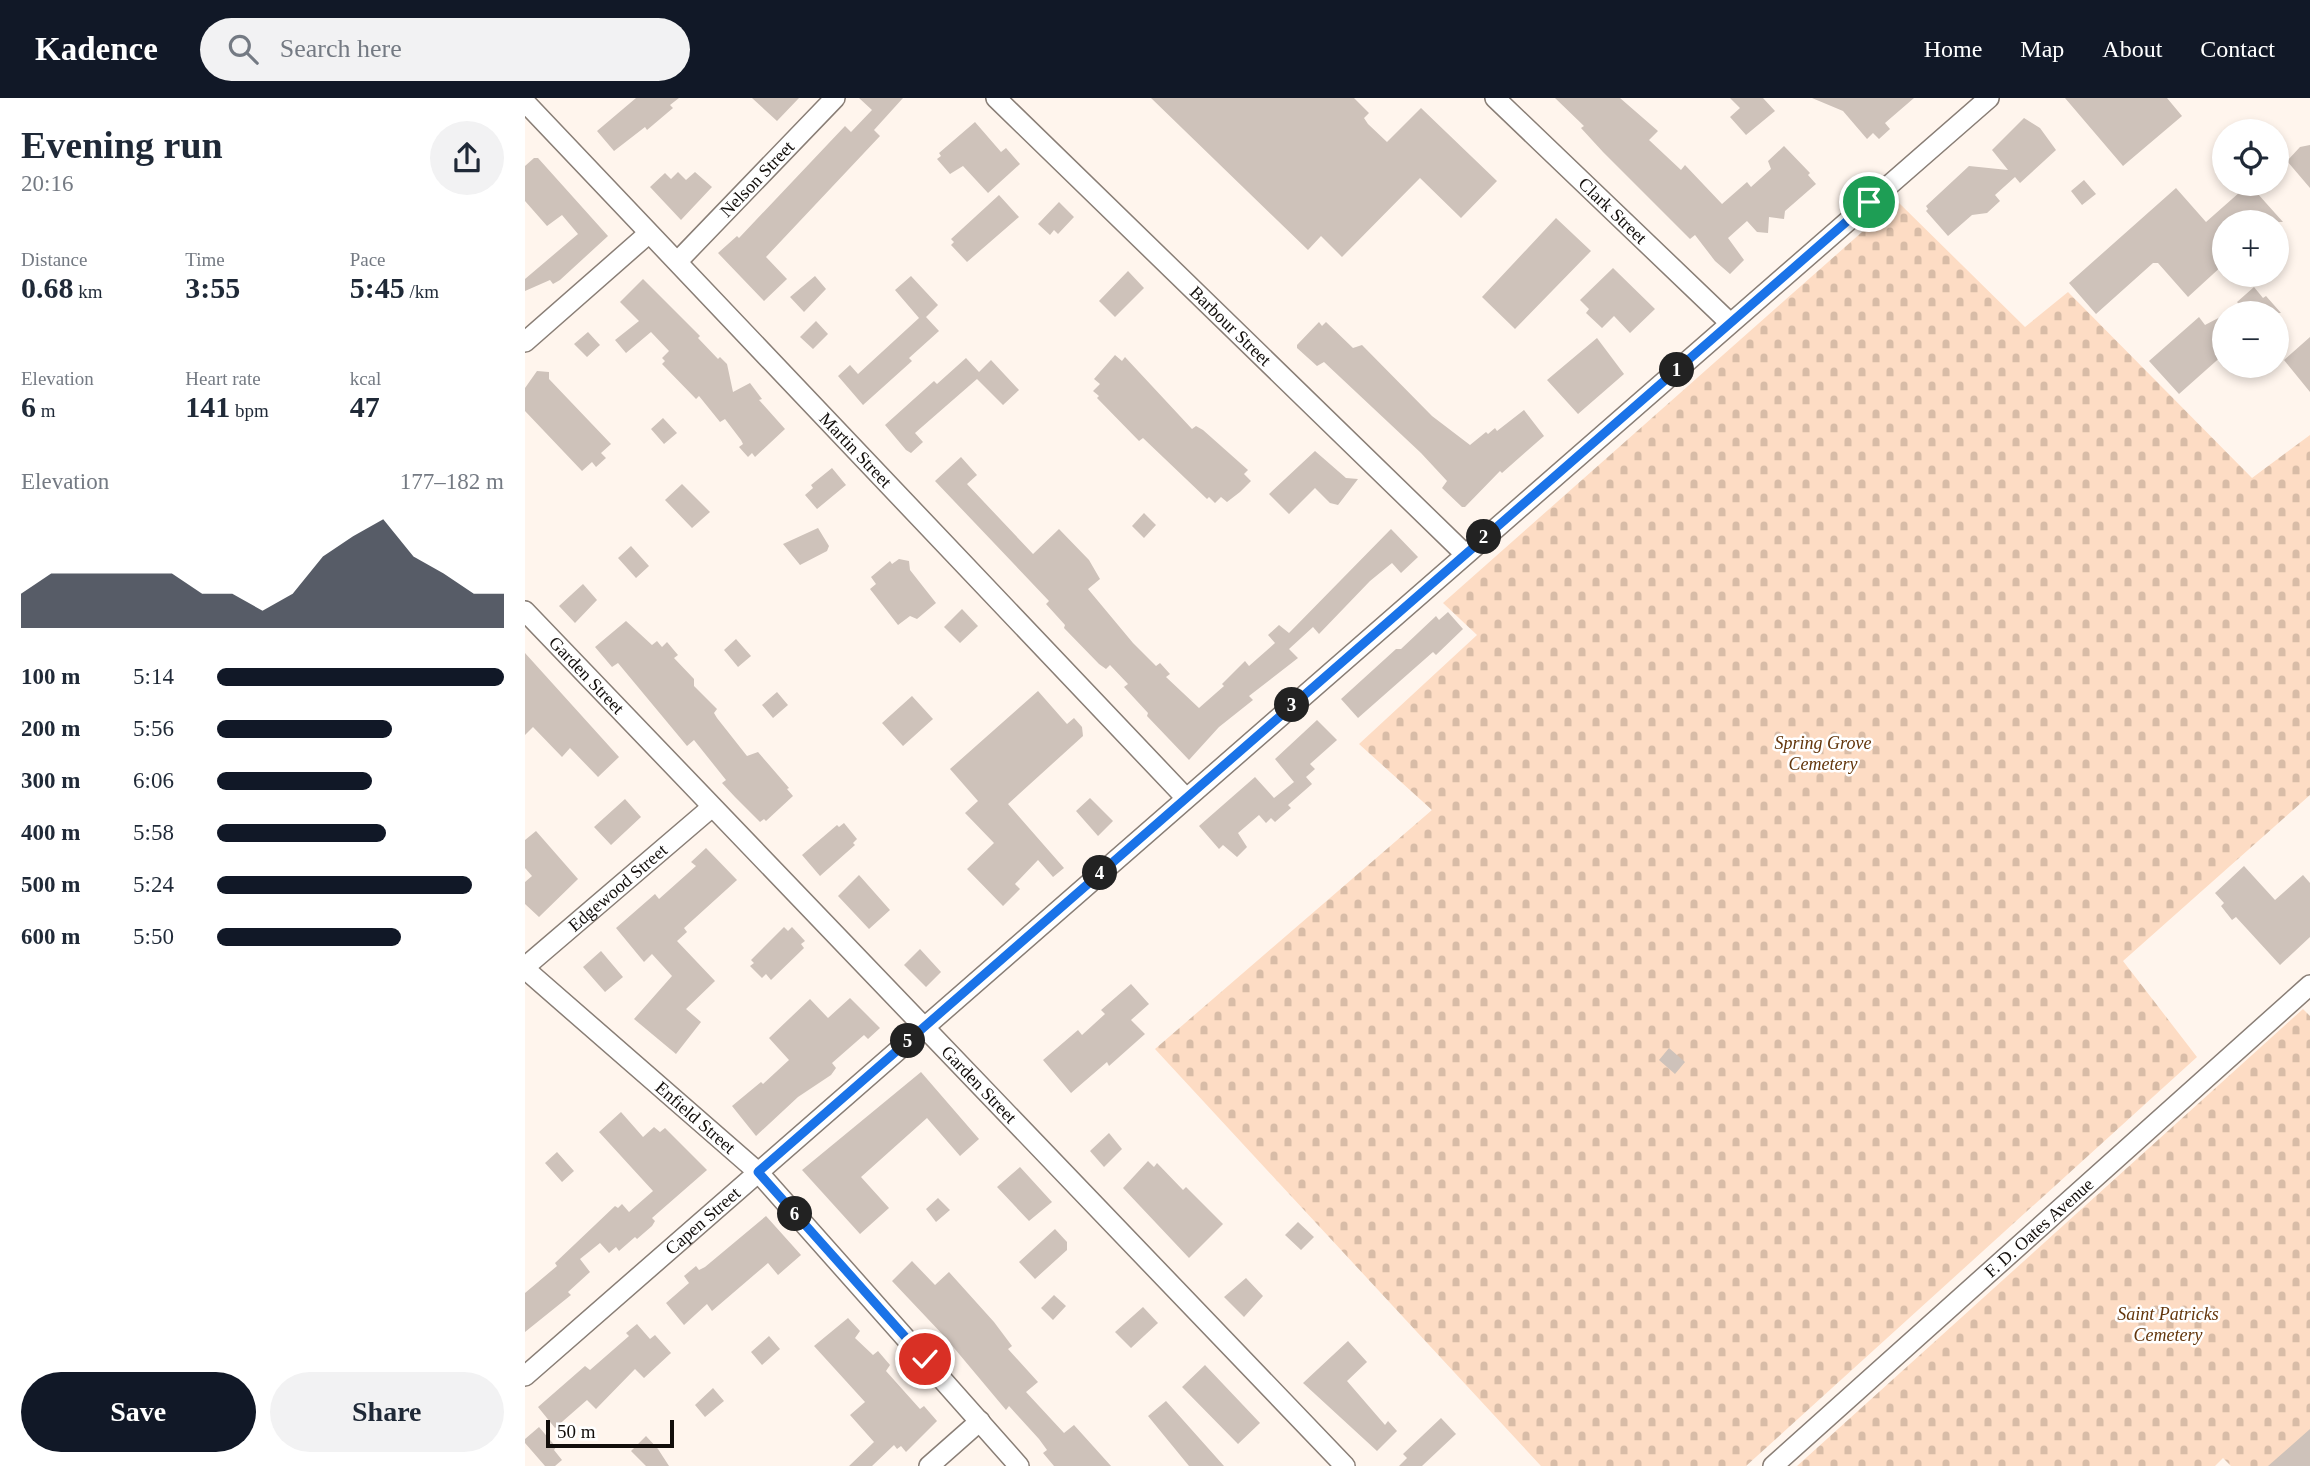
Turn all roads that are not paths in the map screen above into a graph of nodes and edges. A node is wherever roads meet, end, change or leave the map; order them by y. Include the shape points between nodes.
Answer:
1 (835, 98) edge
2 (996, 98) edge
3 (1495, 98) edge
4 (1989, 98) edge
5 (525, 102) edge
6 (648, 233) junction
7 (678, 261) junction
8 (1730, 323) junction
9 (525, 342) edge
10 (1465, 554) junction
11 (525, 611) edge
12 (1186, 798) junction
13 (712, 807) junction
14 (525, 968) edge
15 (2308, 990) edge
16 (923, 1028) junction
17 (758, 1172) junction
18 (525, 1376) edge
19 (980, 1421) junction
20 (929, 1466) edge
21 (1019, 1466) edge
22 (1345, 1466) edge
23 (1773, 1466) edge

1 - 7 street, Nelson Street
2 - 10 street, Barbour Street
3 - 8 street, Clark Street
4 - 8 street, Capen Street
5 - 6 street, Martin Street
6 - 7 street, Martin Street
6 - 9 street
7 - 12 street, Martin Street
8 - 10 street, Capen Street
10 - 12 street, Capen Street
11 - 13 street, Garden Street
12 - 16 street, Capen Street
13 - 14 street, Edgewood Street
13 - 16 street, Garden Street
14 - 17 street, Enfield Street
15 - 23 street, F. D. Oates Avenue
16 - 17 street, Capen Street
16 - 22 street, Garden Street
17 - 18 street, Capen Street
17 - 19 street, Enfield Street
19 - 20 street
19 - 21 street, Enfield Street

